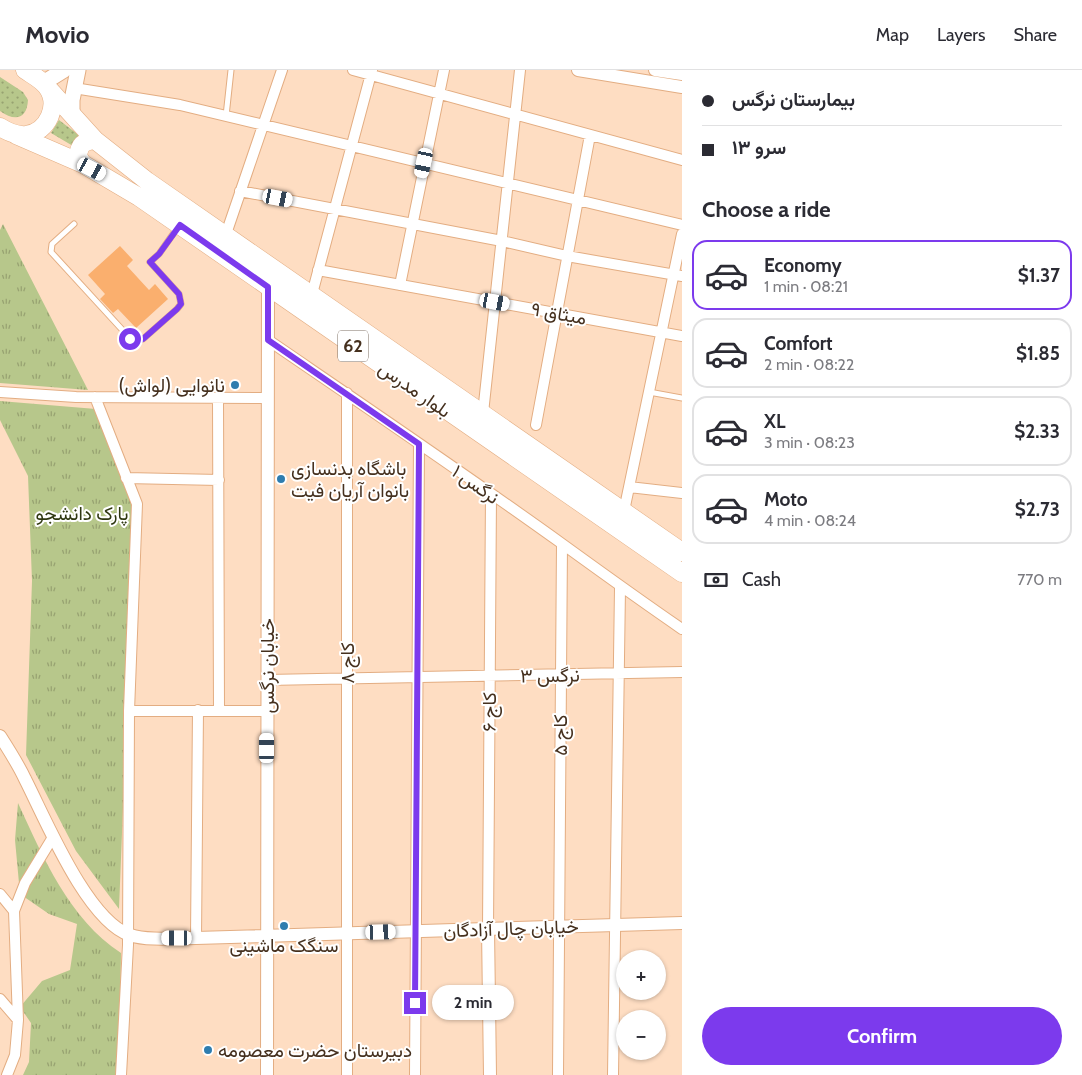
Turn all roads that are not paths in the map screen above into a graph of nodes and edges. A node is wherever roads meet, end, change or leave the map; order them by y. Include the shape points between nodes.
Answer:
1 (25, 70) edge
2 (64, 70) edge
3 (78, 70) edge
4 (231, 70) edge
5 (282, 70) edge
6 (353, 70) edge
7 (444, 70) edge
8 (520, 70) edge
9 (578, 70) edge
10 (655, 70) edge
11 (371, 72) edge
12 (682, 74) edge
13 (45, 85) junction
14 (682, 87) edge
15 (74, 88) junction
16 (439, 94) junction
17 (515, 114) junction
18 (72, 115) junction
19 (226, 116) junction
20 (263, 125) junction
21 (8, 131) edge
22 (590, 135) junction
23 (95, 140) junction
24 (351, 146) junction
25 (682, 160) edge
26 (424, 163) junction
27 (83, 164) junction
28 (508, 183) junction
29 (240, 191) junction
30 (578, 200) junction
31 (334, 209) junction
32 (74, 224) dead end
33 (412, 224) junction
34 (180, 225) junction
35 (682, 225) edge
36 (226, 234) junction
37 (682, 234) edge
38 (502, 241) junction
39 (567, 256) junction
40 (318, 270) junction
41 (678, 275) edge
42 (400, 285) junction
43 (268, 287) junction
44 (312, 294) junction
45 (495, 302) junction
46 (557, 313) junction
47 (662, 332) junction
48 (682, 336) edge
49 (268, 340) junction
50 (0, 392) edge
51 (649, 392) junction
52 (347, 393) junction
53 (94, 397) junction
54 (218, 398) junction
55 (268, 398) junction
56 (682, 398) edge
57 (483, 413) junction
58 (536, 425) dead end
59 (419, 444) junction
60 (126, 478) junction
61 (219, 480) junction
62 (629, 487) junction
63 (682, 493) edge
64 (491, 494) junction
65 (624, 511) junction
66 (562, 544) junction
67 (682, 552) edge
68 (682, 574) edge
69 (620, 588) junction
70 (682, 629) edge
71 (682, 672) edge
72 (619, 673) junction
73 (560, 674) junction
74 (490, 676) junction
75 (418, 677) junction
76 (346, 679) junction
77 (267, 680) junction
78 (198, 710) junction
79 (219, 710) junction
80 (267, 710) junction
81 (129, 712) junction
82 (0, 736) edge
83 (53, 837) junction
84 (0, 894) edge
85 (14, 911) junction
86 (682, 923) edge
87 (615, 925) junction
88 (559, 927) junction
89 (488, 929) junction
90 (416, 931) junction
91 (346, 933) junction
92 (129, 935) junction
93 (267, 935) junction
94 (196, 938) junction
95 (0, 999) edge
96 (18, 1020) junction
97 (7, 1075) edge
98 (121, 1075) edge
99 (266, 1075) edge
100 (346, 1075) edge
101 (415, 1075) edge
102 (490, 1075) edge
103 (558, 1075) edge
104 (613, 1075) edge

1 - 13 highway, 62
2 - 13 main road
3 - 15 main road
4 - 19 lane
5 - 20 street
6 - 11 street
7 - 16 street
8 - 17 street
9 - 14 street
10 - 12 street
11 - 16 street
11 - 24 street
13 - 18 highway, بلوار مدرس / 62
13 - 21 highway, 62 via 52,96 53,107 48,121 36,132 26,135
15 - 18 main road
15 - 19 street
16 - 17 street
16 - 26 street
17 - 22 street
17 - 28 street
18 - 23 highway, بلوار مدرس / 62
19 - 20 street
20 - 24 street
20 - 29 street
21 - 27 highway, بلوار مدرس / 62
22 - 25 street
22 - 30 street
23 - 27 highway via 86,141 79,147 78,157
23 - 36 highway, بلوار مدرس / 62 via 147,181
24 - 26 street
24 - 31 street
26 - 28 street
26 - 33 street
27 - 34 highway, بلوار مدرس / 62
28 - 30 street
28 - 38 street
29 - 31 street
29 - 36 street
30 - 35 street
30 - 39 street
31 - 33 street
31 - 40 street
32 - 34 lane via 52,244 52,252 128,336 137,341 181,304 179,294 150,262
33 - 38 street
33 - 42 street
34 - 43 highway, بلوار مدرس / 62
36 - 44 highway, بلوار مدرس / 62
37 - 41 street
38 - 39 street
38 - 45 street
39 - 41 street
39 - 46 street
40 - 42 street, میثاق ۹
40 - 44 street
41 - 47 street
42 - 45 street, میثاق ۹
43 - 49 street, خیابان نرگس
43 - 68 highway, بلوار مدرس / 62
44 - 57 highway, بلوار مدرس / 62
45 - 46 street, میثاق ۹
45 - 57 street
46 - 47 street, میثاق ۹
46 - 58 street
47 - 48 street, میثاق ۹
47 - 51 street
49 - 52 street, نرگس ۱
49 - 55 street, خیابان نرگس
50 - 53 street
51 - 56 lane
51 - 62 street
52 - 59 street, نرگس ۱
52 - 76 street, کاج ۸
53 - 54 street
53 - 60 street
54 - 55 street
54 - 61 street
55 - 77 street, خیابان نرگس
57 - 65 highway, بلوار مدرس / 62
59 - 64 street, نرگس ۱
59 - 75 street
60 - 61 street
60 - 81 street via 137,504
61 - 79 street
62 - 63 street
62 - 65 street
64 - 66 street, نرگس ۱
64 - 74 street, کاج ۶
65 - 67 highway, بلوار مدرس / 62
66 - 69 street, نرگس ۱
66 - 73 street, کاج ۵
69 - 70 street, نرگس ۱
69 - 72 street
71 - 72 street, نرگس ۳
72 - 73 street, نرگس ۳
72 - 87 street
73 - 74 street, نرگس ۳
73 - 88 street, کاج ۵
74 - 75 street, نرگس ۳
74 - 89 street, کاج ۶
75 - 76 street, نرگس ۳
75 - 90 street
76 - 77 street, نرگس ۳
76 - 91 street, کاج ۸
77 - 80 street, خیابان نرگس
78 - 79 street
78 - 81 street
78 - 94 street
79 - 80 street
80 - 93 street, خیابان نرگس
81 - 92 street
82 - 83 street, خیابان چال آزادگان
83 - 85 street via 25,882
83 - 92 street, خیابان چال آزادگان via 93,902 110,922
84 - 85 street
85 - 96 street
86 - 87 street, خیابان چال آزادگان
87 - 88 street, خیابان چال آزادگان
87 - 104 street
88 - 89 street, خیابان چال آزادگان
88 - 103 street, کاج ۵
89 - 90 street, خیابان چال آزادگان
89 - 102 street
90 - 91 street, خیابان چال آزادگان
90 - 101 street
91 - 93 street, خیابان چال آزادگان
91 - 100 street, کاج ۸
92 - 94 street, خیابان چال آزادگان via 140,938
92 - 98 street
93 - 94 street, خیابان چال آزادگان
93 - 99 street, خیابان نرگس
95 - 96 street
96 - 97 street via 15,1055

